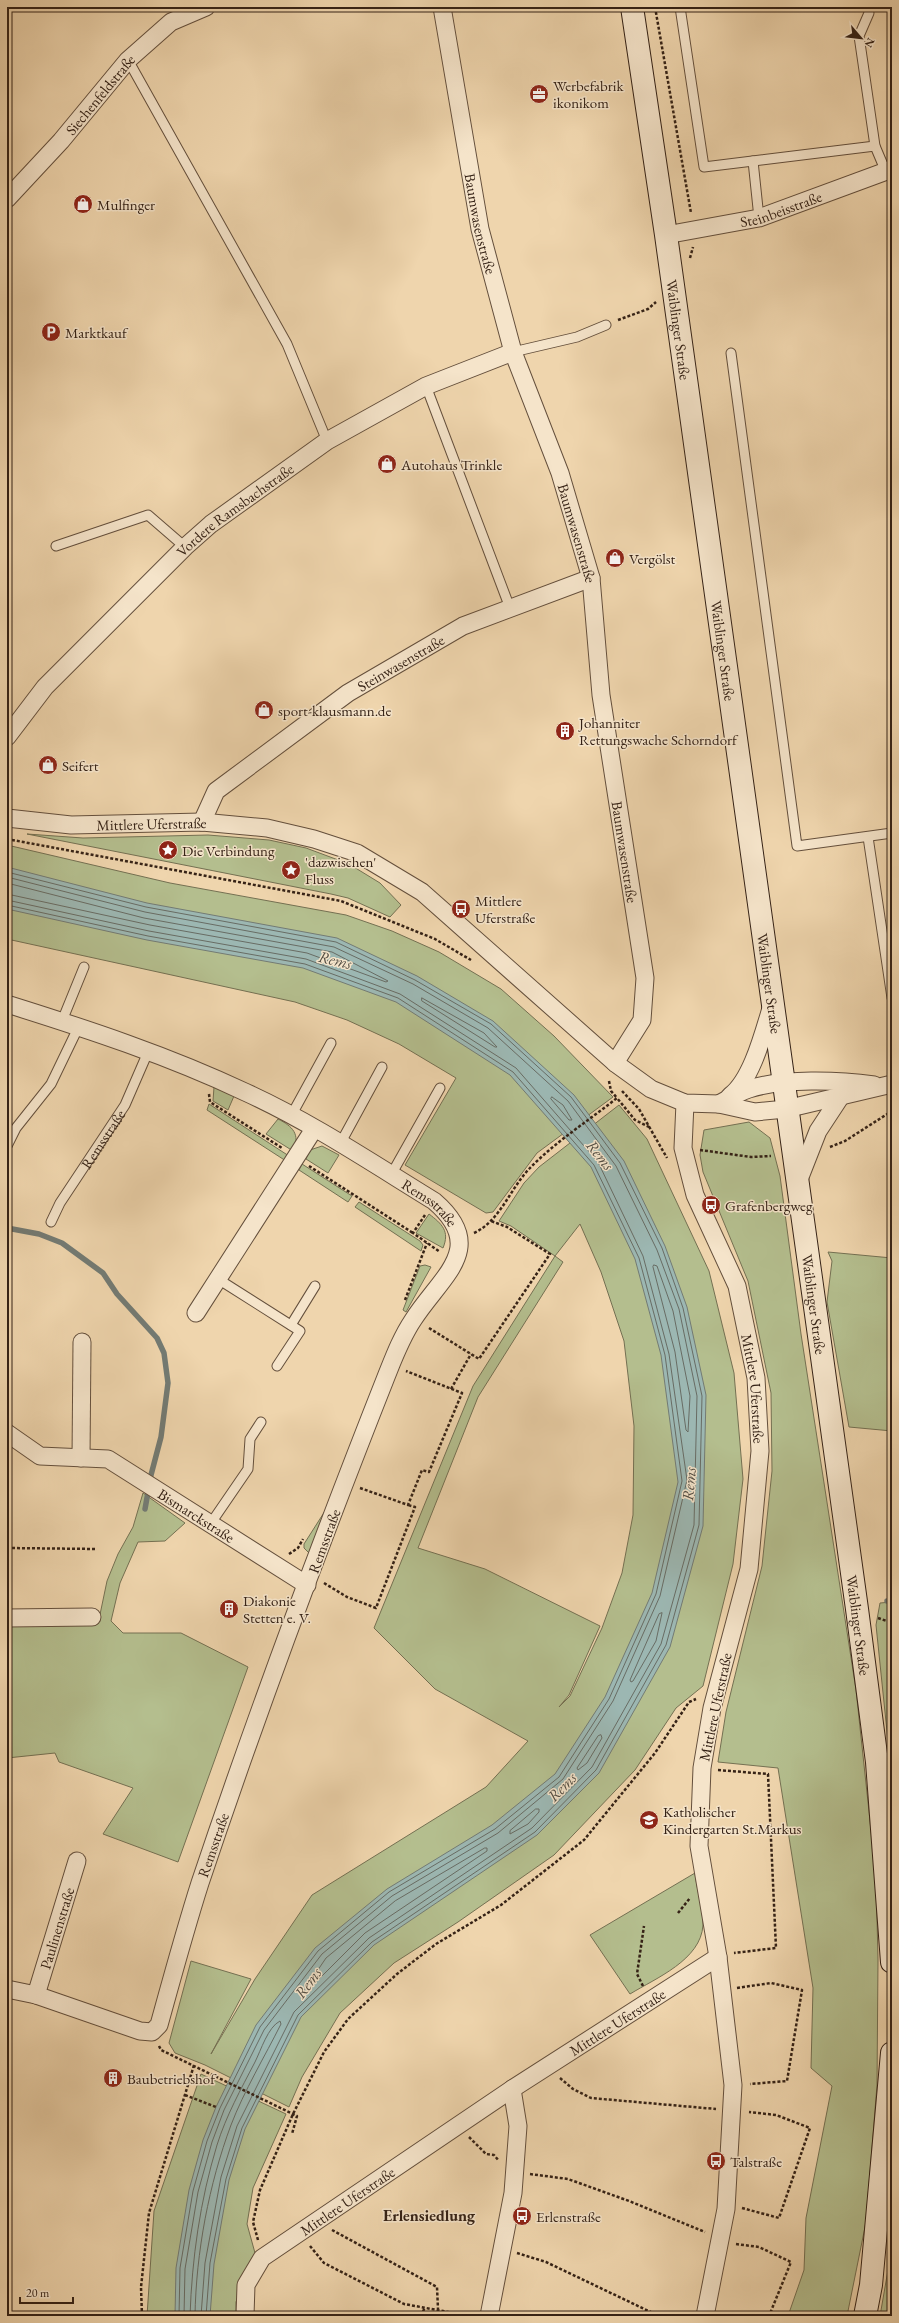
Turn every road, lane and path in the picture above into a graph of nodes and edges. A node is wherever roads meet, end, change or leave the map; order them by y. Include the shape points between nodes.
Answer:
1 (206, 7) edge
2 (442, 7) edge
3 (632, 7) edge
4 (655, 7) edge
5 (680, 7) edge
6 (868, 7) edge
7 (128, 60) junction
8 (875, 146) junction
9 (753, 161) junction
10 (889, 171) edge
11 (7, 199) edge
12 (759, 218) junction
13 (694, 230) junction
14 (666, 235) junction
15 (688, 262) dead end
16 (673, 287) junction
17 (606, 325) joint
18 (514, 352) junction
19 (731, 353) dead end
20 (426, 386) junction
21 (327, 441) junction
22 (56, 546) dead end
23 (185, 547) junction
24 (592, 578) junction
25 (510, 608) junction
26 (7, 737) edge
27 (7, 818) edge
28 (202, 822) junction
29 (892, 833) edge
30 (868, 837) junction
31 (7, 839) edge
32 (474, 962) dead end
33 (84, 967) dead end
34 (892, 998) edge
35 (7, 1004) edge
36 (772, 1004) junction
37 (62, 1021) junction
38 (78, 1028) junction
39 (331, 1043) dead end
40 (148, 1052) junction
41 (615, 1063) junction
42 (382, 1067) dead end
43 (613, 1081) dead end
44 (783, 1083) junction
45 (886, 1085) edge
46 (618, 1087) dead end
47 (440, 1088) dead end
48 (841, 1096) junction
49 (617, 1098) junction
50 (685, 1103) junction
51 (719, 1104) junction
52 (786, 1109) junction
53 (892, 1111) edge
54 (291, 1116) junction
55 (651, 1128) junction
56 (314, 1129) junction
57 (340, 1144) junction
58 (7, 1146) edge
59 (683, 1148) junction
60 (824, 1150) dead end
61 (772, 1156) dead end
62 (670, 1165) dead end
63 (391, 1175) junction
64 (797, 1184) junction
65 (434, 1201) junction
66 (491, 1221) junction
67 (51, 1222) dead end
68 (460, 1239) junction
69 (427, 1243) junction
70 (455, 1262) junction
71 (218, 1279) junction
72 (315, 1286) dead end
73 (404, 1302) dead end
74 (196, 1314) dead end
75 (414, 1319) junction
76 (291, 1325) junction
77 (82, 1342) dead end
78 (471, 1354) junction
79 (391, 1365) junction
80 (277, 1366) dead end
81 (451, 1389) junction
82 (261, 1422) dead end
83 (7, 1434) edge
84 (81, 1458) junction
85 (345, 1482) junction
86 (408, 1505) junction
87 (211, 1522) junction
88 (306, 1534) dead end
89 (7, 1548) edge
90 (97, 1549) dead end
91 (280, 1567) junction
92 (309, 1580) junction
93 (92, 1617) dead end
94 (7, 1618) edge
95 (698, 1698) dead end
96 (702, 1768) junction
97 (77, 1861) dead end
98 (644, 1926) dead end
99 (718, 1957) junction
100 (892, 1962) edge
101 (7, 1989) edge
102 (722, 1991) junction
103 (36, 1995) junction
104 (652, 1999) junction
105 (152, 2032) junction
106 (892, 2053) edge
107 (194, 2065) junction
108 (550, 2065) junction
109 (733, 2085) junction
110 (512, 2089) junction
111 (184, 2094) junction
112 (216, 2107) dead end
113 (732, 2110) junction
114 (293, 2114) junction
115 (459, 2125) junction
116 (292, 2134) dead end
117 (486, 2154) dead end
118 (515, 2170) junction
119 (726, 2209) junction
120 (320, 2219) junction
121 (300, 2232) junction
122 (720, 2239) junction
123 (502, 2249) junction
124 (262, 2258) junction
125 (425, 2307) junction
126 (438, 2309) junction
127 (142, 2316) edge
128 (244, 2316) edge
129 (421, 2316) edge
130 (470, 2316) edge
131 (489, 2316) edge
132 (659, 2316) edge
133 (705, 2316) edge
134 (769, 2316) edge
135 (865, 2316) edge

1 - 7 street, Siechenfeldstraße via 171,22
2 - 18 street, Baumwasenstraße via 480,229
3 - 14 main road, Waiblinger Straße
4 - 13 path
5 - 9 lane via 704,167
6 - 8 lane via 869,13 859,36
7 - 11 street, Siechenfeldstraße via 61,141
7 - 21 lane via 287,344
8 - 9 lane
8 - 10 lane
9 - 12 lane
10 - 12 street, Steinbeisstraße
12 - 13 street, Steinbeisstraße
13 - 14 street, Steinbeisstraße
13 - 15 path via 693,250
14 - 16 main road, Waiblinger Straße
16 - 17 path via 648,309
16 - 36 main road, Waiblinger Straße
17 - 18 lane via 577,337
18 - 20 street, Vordere Ramsbachstraße
18 - 24 street, Baumwasenstraße via 560,473
19 - 30 lane via 797,846
20 - 21 street, Vordere Ramsbachstraße
20 - 25 lane
21 - 23 street, Vordere Ramsbachstraße via 211,524
22 - 23 lane via 148,515
23 - 26 street, Vordere Ramsbachstraße via 45,687
24 - 25 street, Steinwasenstraße
24 - 41 street, Baumwasenstraße via 601,695 645,978 642,1020
25 - 28 street, Steinwasenstraße via 463,626 348,693 216,791
27 - 28 street, Mittlere Uferstraße via 71,825
28 - 41 street, Mittlere Uferstraße via 268,828 357,852 422,892
29 - 30 lane
30 - 34 lane
31 - 32 path via 341,901 435,939
33 - 37 lane
35 - 37 street, Remsstraße
36 - 44 main road, Waiblinger Straße
36 - 51 street via 759,1046 739,1090
37 - 38 street, Remsstraße
38 - 40 street, Remsstraße
38 - 58 lane via 51,1084 16,1128
39 - 54 lane
40 - 54 street, Remsstraße via 246,1092
40 - 67 lane, Remsstraße via 125,1105 60,1203
41 - 50 street, Mittlere Uferstraße via 651,1089
42 - 57 lane
43 - 49 path via 608,1076 611,1091
44 - 45 street via 849,1081
44 - 51 street, Mittlere Uferstraße via 748,1089
44 - 52 main road, Waiblinger Straße
45 - 48 street
46 - 55 path
47 - 63 lane
48 - 52 street
48 - 64 street via 818,1131
49 - 55 path via 635,1120
49 - 66 path via 543,1155 528,1170
50 - 51 street, Mittlere Uferstraße
50 - 59 street, Mittlere Uferstraße
51 - 52 street, Mittlere Uferstraße via 755,1112
52 - 64 main road, Waiblinger Straße
53 - 60 path via 845,1141
54 - 56 street, Remsstraße
55 - 62 path
56 - 57 street, Remsstraße
56 - 71 street
57 - 63 street, Remsstraße
59 - 61 path via 751,1157
59 - 96 street, Mittlere Uferstraße via 695,1195 737,1286 756,1378 760,1451 749,1569 712,1708
63 - 65 street, Remsstraße
64 - 100 main road, Waiblinger Straße via 877,1762
65 - 68 street, Remsstraße via 456,1224
65 - 69 path via 413,1233
66 - 68 path via 480,1230
66 - 78 path via 507,1227 550,1254 480,1359
68 - 70 street, Remsstraße
69 - 70 path
69 - 73 path
70 - 75 street, Remsstraße
71 - 74 street
71 - 76 lane
72 - 76 lane
75 - 78 path
75 - 79 street, Remsstraße via 401,1340
76 - 80 lane via 300,1331
77 - 84 street
78 - 81 path
79 - 81 path
79 - 85 street, Remsstraße
81 - 86 path via 462,1394 429,1472 422,1470
82 - 87 lane via 250,1439 248,1469
83 - 84 street, Bismarckstraße via 40,1456
84 - 87 street, Bismarckstraße via 108,1459
85 - 86 path
85 - 92 street, Remsstraße
86 - 92 path via 415,1507 376,1608
87 - 91 street, Bismarckstraße
88 - 91 path via 298,1548 285,1557
89 - 90 path
91 - 92 street, Bismarckstraße
92 - 105 street, Remsstraße via 200,1884 158,2025
93 - 94 street
95 - 114 path via 689,1702 656,1753 584,1840 501,1905 436,1944 397,1974 348,2019 324,2052
96 - 99 street, Mittlere Uferstraße via 699,1846
96 - 99 path via 768,1774 776,1948 742,1951
97 - 103 street, Paulinenstraße
98 - 104 path via 637,1974
99 - 102 street
99 - 104 street, Mittlere Uferstraße
101 - 103 street
102 - 109 street
102 - 109 path via 771,1983 802,1990 787,2081
103 - 105 street via 140,2031
104 - 108 street, Mittlere Uferstraße
105 - 107 path via 161,2050
106 - 135 main road via 871,2285
107 - 111 path
107 - 114 path
108 - 110 street, Mittlere Uferstraße
108 - 113 path via 573,2089 591,2098
109 - 113 street
110 - 115 street, Mittlere Uferstraße
110 - 118 street via 518,2126
111 - 112 path
111 - 127 path via 150,2213 141,2286
113 - 119 street
113 - 119 path via 776,2116 810,2128 779,2218 747,2208
114 - 116 path via 297,2116
114 - 124 path via 260,2190 253,2222
115 - 117 path
115 - 120 street, Mittlere Uferstraße
118 - 122 path via 568,2179 629,2200
118 - 123 street
119 - 122 street
120 - 121 street, Mittlere Uferstraße
120 - 126 path via 325,2227 438,2287
121 - 124 street, Mittlere Uferstraße
121 - 125 path via 324,2263 404,2304
122 - 133 street
122 - 134 path via 759,2247 791,2262
123 - 131 street
123 - 132 path via 546,2262
124 - 128 street, Mittlere Uferstraße via 246,2285
125 - 126 path
125 - 129 path
126 - 130 path

